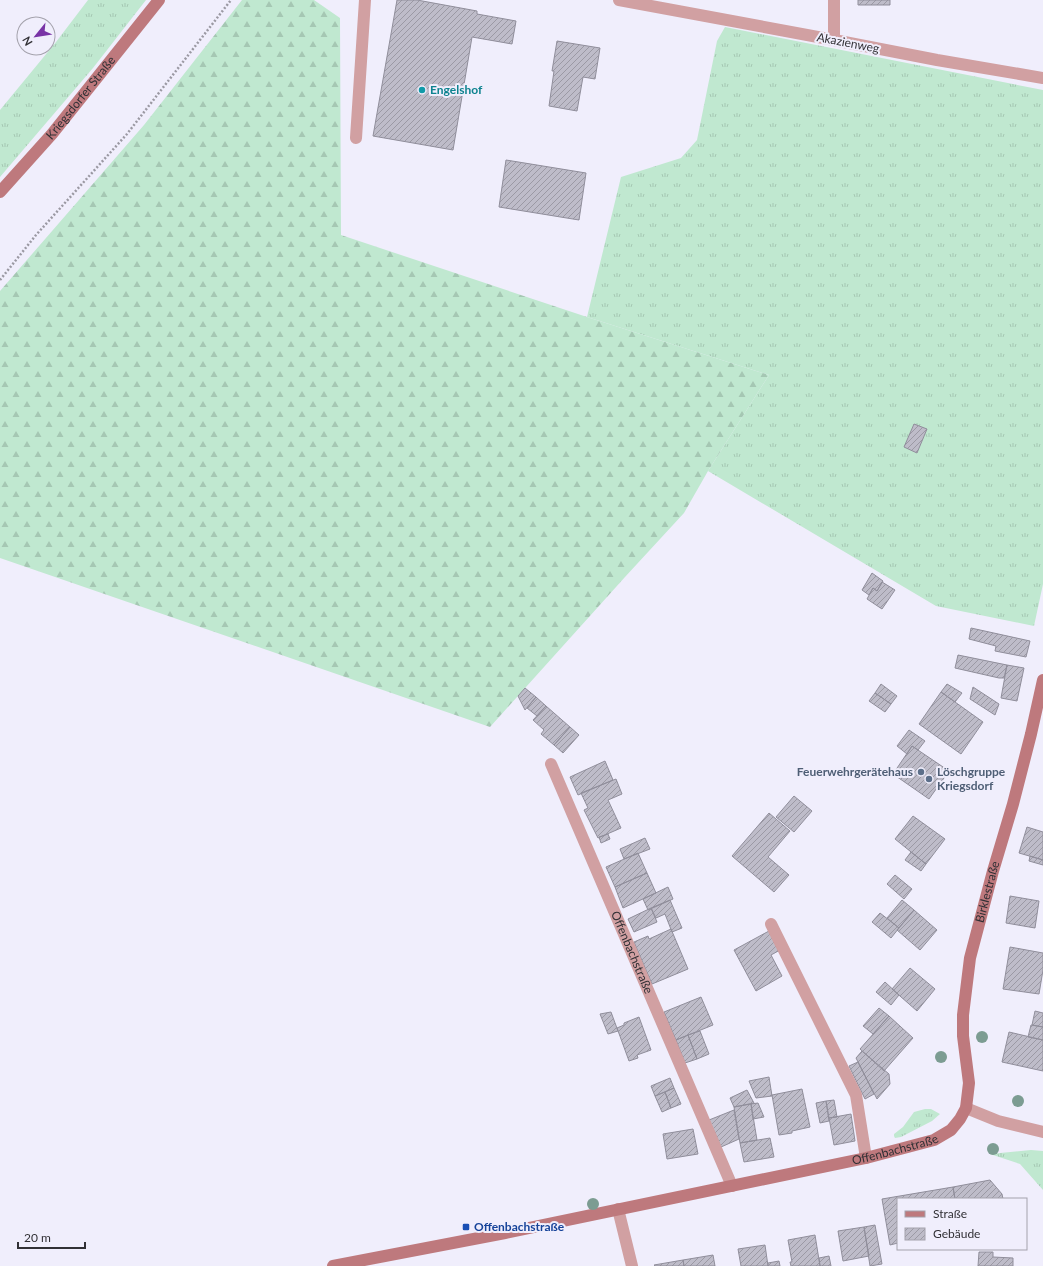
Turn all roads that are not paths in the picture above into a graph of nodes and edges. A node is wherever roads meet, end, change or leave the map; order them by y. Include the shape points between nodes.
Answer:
1 (159, 0) edge
2 (365, 0) edge
3 (619, 0) edge
4 (834, 0) edge
5 (834, 40) junction
6 (1043, 78) edge
7 (356, 138) dead end
8 (0, 192) edge
9 (1043, 680) edge
10 (551, 764) dead end
11 (771, 924) dead end
12 (966, 1108) junction
13 (1043, 1132) edge
14 (866, 1158) junction
15 (732, 1186) junction
16 (618, 1210) junction
17 (333, 1266) edge
18 (632, 1266) edge

1 - 8 street, Kriegsdorfer Straße via 52,134
2 - 7 street
3 - 5 street, Akazienweg
4 - 5 street
5 - 6 street, Akazienweg
9 - 12 street, Birklestraße via 1030,741 970,958 963,1015 969,1082
10 - 15 street, Offenbachstraße
11 - 14 street via 856,1095
12 - 13 street via 998,1121
12 - 14 street, Offenbachstraße via 951,1130 934,1140
14 - 15 street, Offenbachstraße
15 - 16 street, Offenbachstraße
16 - 17 street, Offenbachstraße
16 - 18 street

